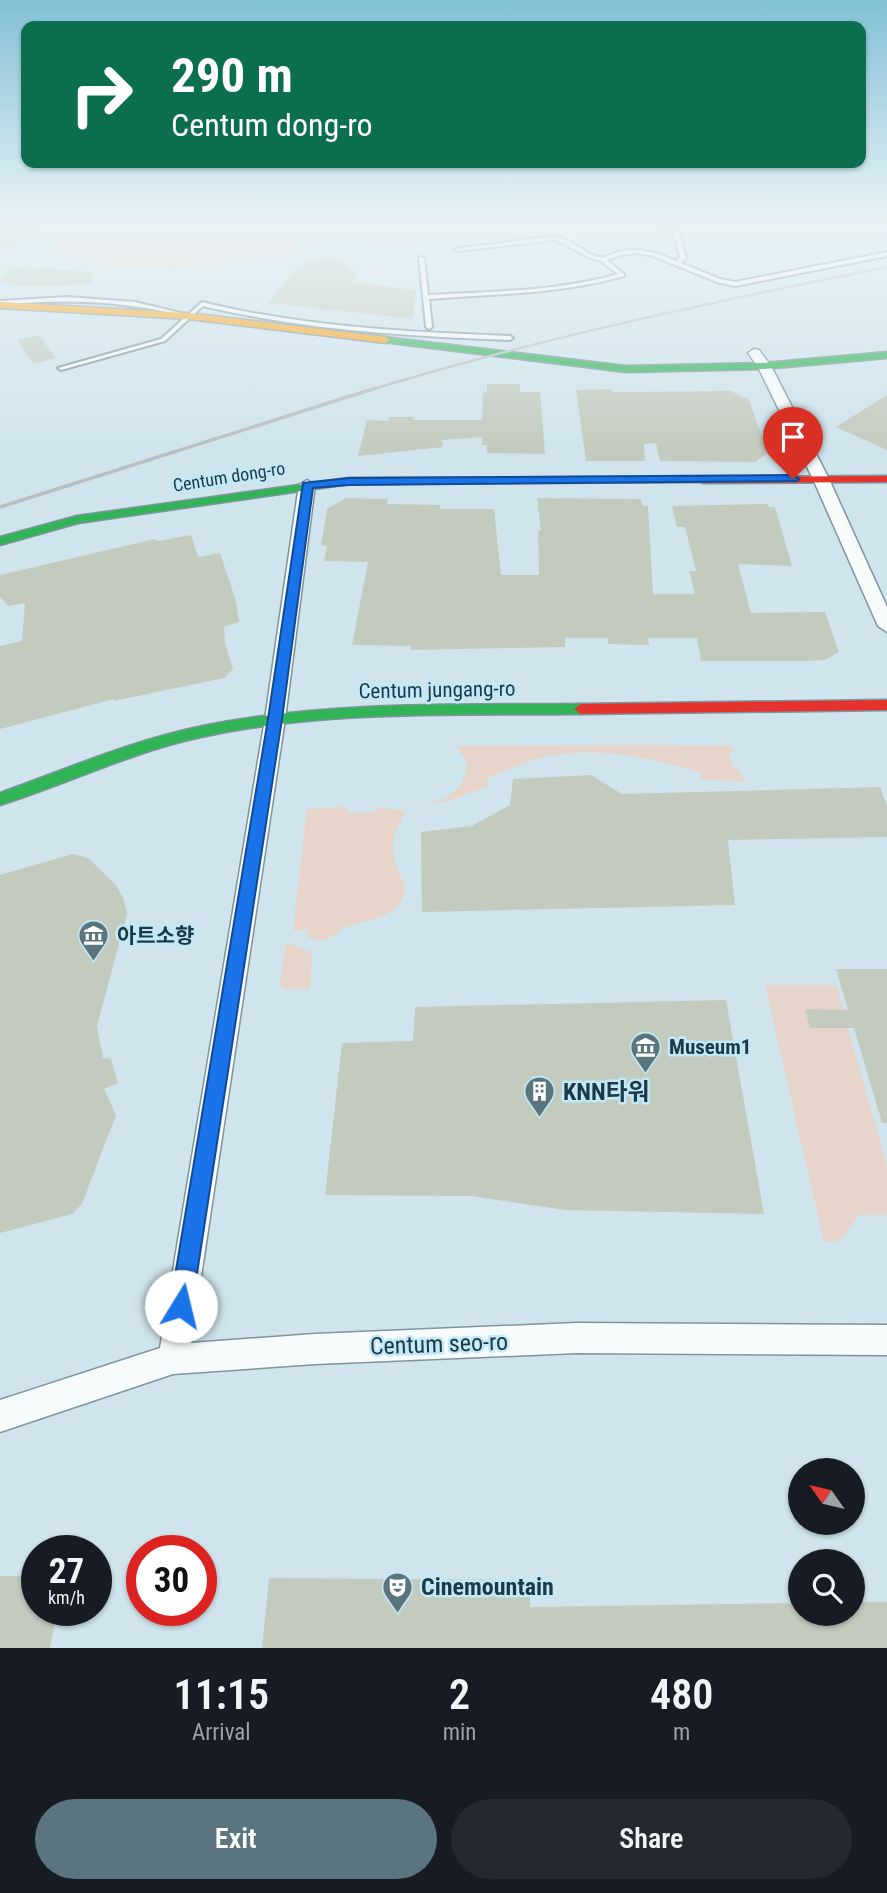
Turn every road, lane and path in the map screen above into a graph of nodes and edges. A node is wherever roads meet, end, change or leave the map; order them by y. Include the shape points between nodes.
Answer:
1 (133, 299) edge
2 (425, 299) edge
3 (0, 304) edge
4 (202, 304) junction
5 (188, 316) junction
6 (429, 327) junction
7 (510, 338) junction
8 (887, 342) edge
9 (883, 355) edge
10 (759, 360) junction
11 (61, 368) dead end
12 (821, 479) junction
13 (887, 479) edge
14 (307, 485) junction
15 (0, 541) edge
16 (887, 626) edge
17 (887, 705) edge
18 (275, 719) junction
19 (0, 799) edge
20 (887, 1340) edge
21 (173, 1359) junction
22 (0, 1416) edge

1 - 4 main road
2 - 6 lane
3 - 5 main road
4 - 5 lane
4 - 6 main road
4 - 7 lane via 246,316 342,328
5 - 10 main road via 626,369
5 - 11 lane via 163,341
6 - 7 main road
7 - 10 main road via 646,354
8 - 10 main road
9 - 10 main road
10 - 12 street
12 - 13 main road, Centum dong-ro
12 - 14 main road, Centum dong-ro via 349,481
12 - 16 street
14 - 15 main road, Centum dong-ro via 77,520
14 - 18 street
17 - 18 main road, Centum jungang-ro via 353,712
18 - 19 main road, Centum jungang-ro via 147,746
18 - 21 street
20 - 21 street, Centum seo-ro via 577,1338
21 - 22 street, Centum seo-ro

